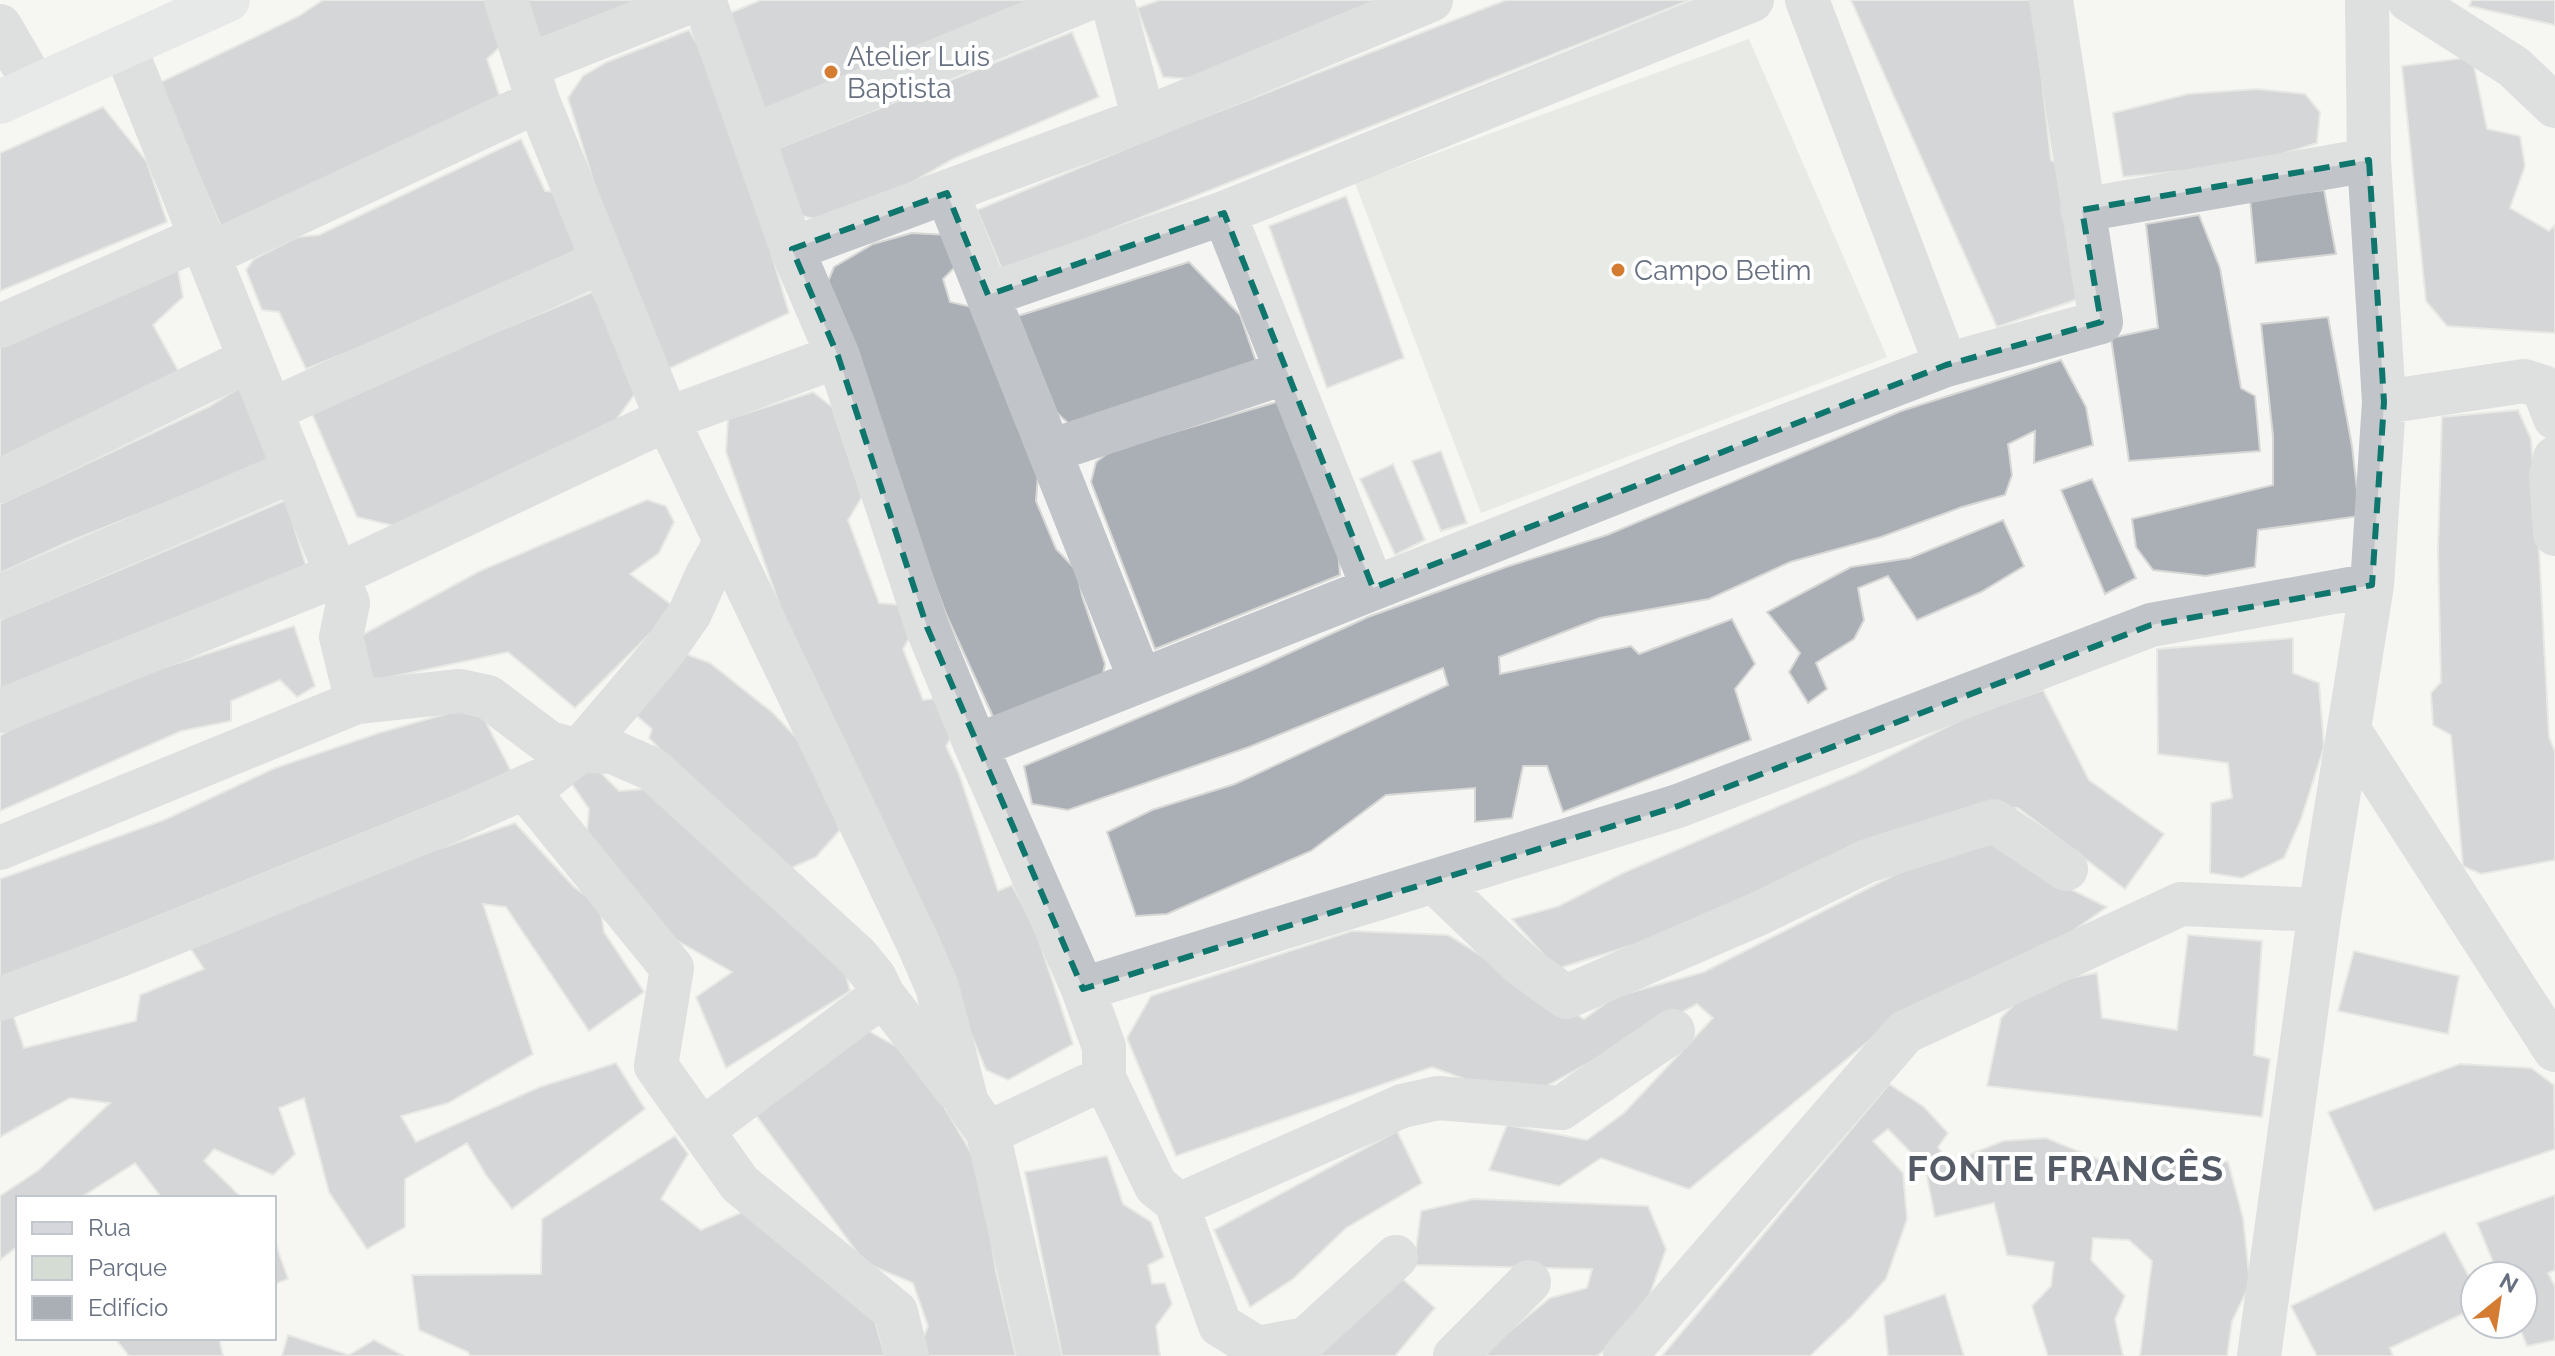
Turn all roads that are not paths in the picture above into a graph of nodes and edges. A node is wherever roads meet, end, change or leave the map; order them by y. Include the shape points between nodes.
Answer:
1 (228, 0) edge
2 (506, 0) edge
3 (694, 0) edge
4 (704, 0) edge
5 (1085, 0) edge
6 (1112, 0) edge
7 (1431, 0) edge
8 (1752, 0) edge
9 (1807, 0) edge
10 (2051, 0) edge
11 (2367, 0) edge
12 (2409, 0) edge
13 (0, 26) edge
14 (125, 48) junction
15 (532, 83) junction
16 (17, 94) edge
17 (2555, 106) edge
18 (1144, 119) junction
19 (752, 136) junction
20 (2369, 160) junction
21 (947, 193) junction
22 (2082, 210) junction
23 (1224, 213) junction
24 (205, 246) junction
25 (792, 249) junction
26 (603, 261) junction
27 (988, 295) junction
28 (0, 326) edge
29 (838, 356) junction
30 (250, 359) junction
31 (1946, 365) junction
32 (1287, 372) junction
33 (2384, 402) junction
34 (271, 410) junction
35 (2555, 418) edge
36 (667, 419) junction
37 (1050, 451) junction
38 (2555, 458) edge
39 (295, 470) junction
40 (0, 481) edge
41 (2555, 534) edge
42 (725, 543) junction
43 (337, 575) junction
44 (2372, 585) junction
45 (1373, 588) junction
46 (0, 597) edge
47 (1140, 679) junction
48 (357, 702) junction
49 (0, 711) edge
50 (2349, 730) junction
51 (976, 746) junction
52 (579, 751) junction
53 (525, 788) junction
54 (0, 848) edge
55 (2066, 869) dead end
56 (1435, 882) junction
57 (2320, 910) junction
58 (1083, 989) junction
59 (883, 995) junction
60 (0, 999) edge
61 (1673, 1031) dead end
62 (2555, 1050) edge
63 (1104, 1078) junction
64 (978, 1118) junction
65 (702, 1130) junction
66 (1176, 1202) junction
67 (1396, 1257) dead end
68 (1529, 1282) dead end
69 (907, 1356) edge
70 (1039, 1356) edge
71 (1455, 1356) edge
72 (1625, 1356) edge
73 (2259, 1356) edge

1 - 14 main road
2 - 15 street
3 - 15 street
4 - 19 street
5 - 19 street
6 - 18 street
7 - 18 street
8 - 23 street
9 - 31 street
10 - 22 street
11 - 20 street
12 - 17 street via 2514,67
13 - 16 street
14 - 16 main road
14 - 24 street
15 - 24 street
15 - 26 street
18 - 21 street
19 - 25 street
20 - 22 street
20 - 33 street
21 - 25 street
21 - 27 street
22 - 31 street via 2101,322
23 - 27 street
23 - 32 street
24 - 28 street
24 - 30 street
25 - 29 street
26 - 34 street
26 - 36 street
27 - 37 street
29 - 36 street
29 - 51 street via 927,627
30 - 34 street
30 - 40 street
31 - 45 street
32 - 37 street
32 - 45 street
33 - 35 street via 2524,381 2543,387
33 - 44 street
34 - 39 street
36 - 42 street
36 - 43 street
37 - 47 street
38 - 41 street
39 - 43 street
39 - 46 street
42 - 52 street via 690,613 663,652
42 - 64 street via 917,941
43 - 48 street via 348,603 341,637
43 - 49 street
44 - 50 street
44 - 56 street via 2151,625 1678,806
45 - 47 street
47 - 51 street
48 - 52 street via 460,691 488,697 549,743
48 - 54 street
50 - 57 street
50 - 62 street
51 - 58 street
52 - 53 street
52 - 59 street via 613,752 652,769 857,956
53 - 60 street
53 - 65 street via 672,968 656,1066
55 - 56 street via 1994,821 1867,861 1566,997 1522,965
56 - 58 street
57 - 72 street via 2181,904 1905,1032
57 - 73 street
58 - 63 street via 1104,1047
59 - 64 street
59 - 65 street
61 - 66 street via 1561,1108 1438,1098 1402,1106
63 - 64 street
63 - 66 street via 1156,1186
64 - 70 street
65 - 69 street via 740,1184 896,1312
66 - 67 street via 1220,1325 1257,1348 1306,1339
68 - 71 street

